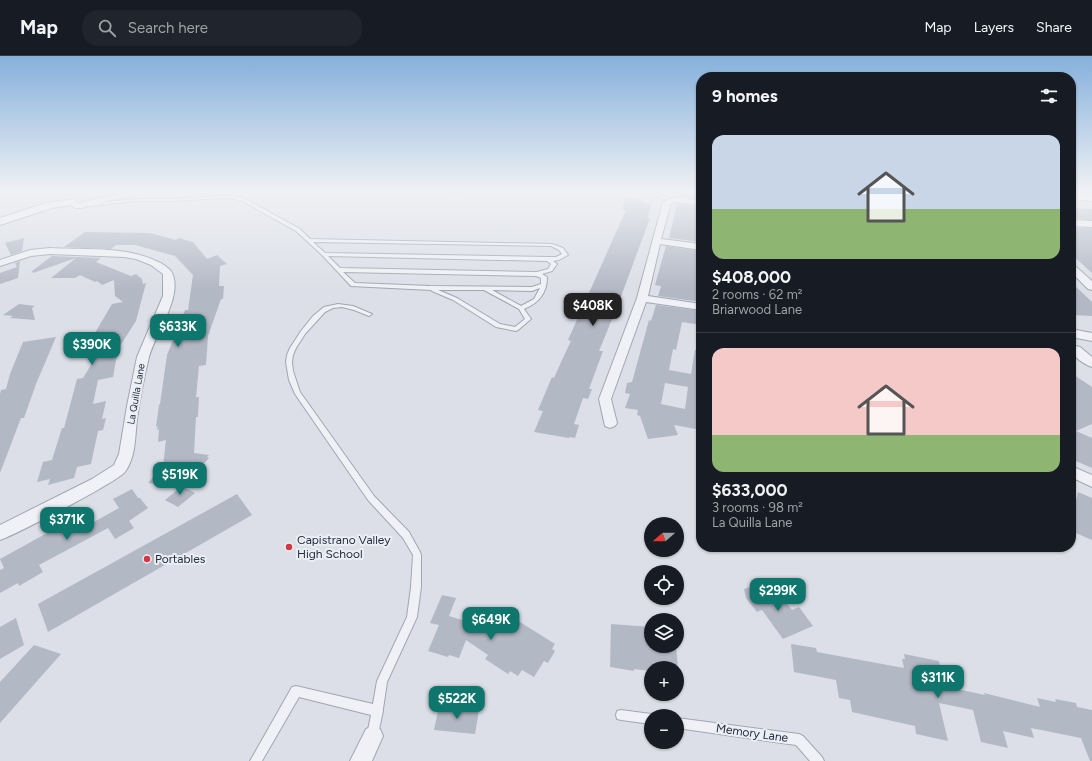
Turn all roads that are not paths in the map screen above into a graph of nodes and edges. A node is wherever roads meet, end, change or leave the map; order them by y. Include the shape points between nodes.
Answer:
1 (22, 224) edge
2 (287, 224) edge
3 (661, 224) edge
4 (0, 228) edge
5 (309, 240) junction
6 (656, 241) junction
7 (696, 246) edge
8 (324, 254) junction
9 (548, 259) junction
10 (0, 263) edge
11 (340, 270) junction
12 (1076, 272) edge
13 (537, 274) junction
14 (544, 285) junction
15 (1092, 287) edge
16 (430, 288) junction
17 (485, 289) junction
18 (642, 298) junction
19 (696, 306) edge
20 (521, 308) junction
21 (369, 314) dead end
22 (1076, 334) edge
23 (1092, 337) edge
24 (1076, 350) dead end
25 (1092, 363) edge
26 (610, 423) dead end
27 (1076, 473) edge
28 (1092, 481) edge
29 (0, 533) edge
30 (378, 711) junction
31 (620, 715) dead end
32 (644, 718) edge
33 (684, 724) edge
34 (373, 736) joint
35 (256, 761) edge
36 (361, 761) edge
37 (818, 761) edge

1 - 4 street
2 - 5 lane
3 - 6 street
5 - 8 lane
5 - 9 lane via 552,245 561,249 565,255 557,259
6 - 7 street
6 - 18 street
8 - 9 lane
8 - 11 lane
9 - 13 lane via 554,264 550,270
10 - 29 street, La Quilla Lane via 30,253 50,251 124,254 154,263 168,273 170,284 169,296 143,355 126,454 119,469
11 - 13 lane
11 - 16 lane via 353,285
12 - 15 street
13 - 14 lane via 544,277
14 - 17 lane via 532,289
14 - 20 lane via 541,295 532,304
16 - 17 lane
16 - 20 lane via 455,299 498,326 516,329 528,319
17 - 20 lane
18 - 19 street
18 - 26 street via 605,399
21 - 30 lane via 343,306 332,306 324,310 293,344 289,360 290,376 297,392 371,498 406,535 417,555 412,617 382,681
22 - 23 street
24 - 25 street
27 - 28 street
30 - 34 lane
30 - 35 lane via 296,691
31 - 32 lane
33 - 37 lane, Memory Lane via 798,740
34 - 36 street

